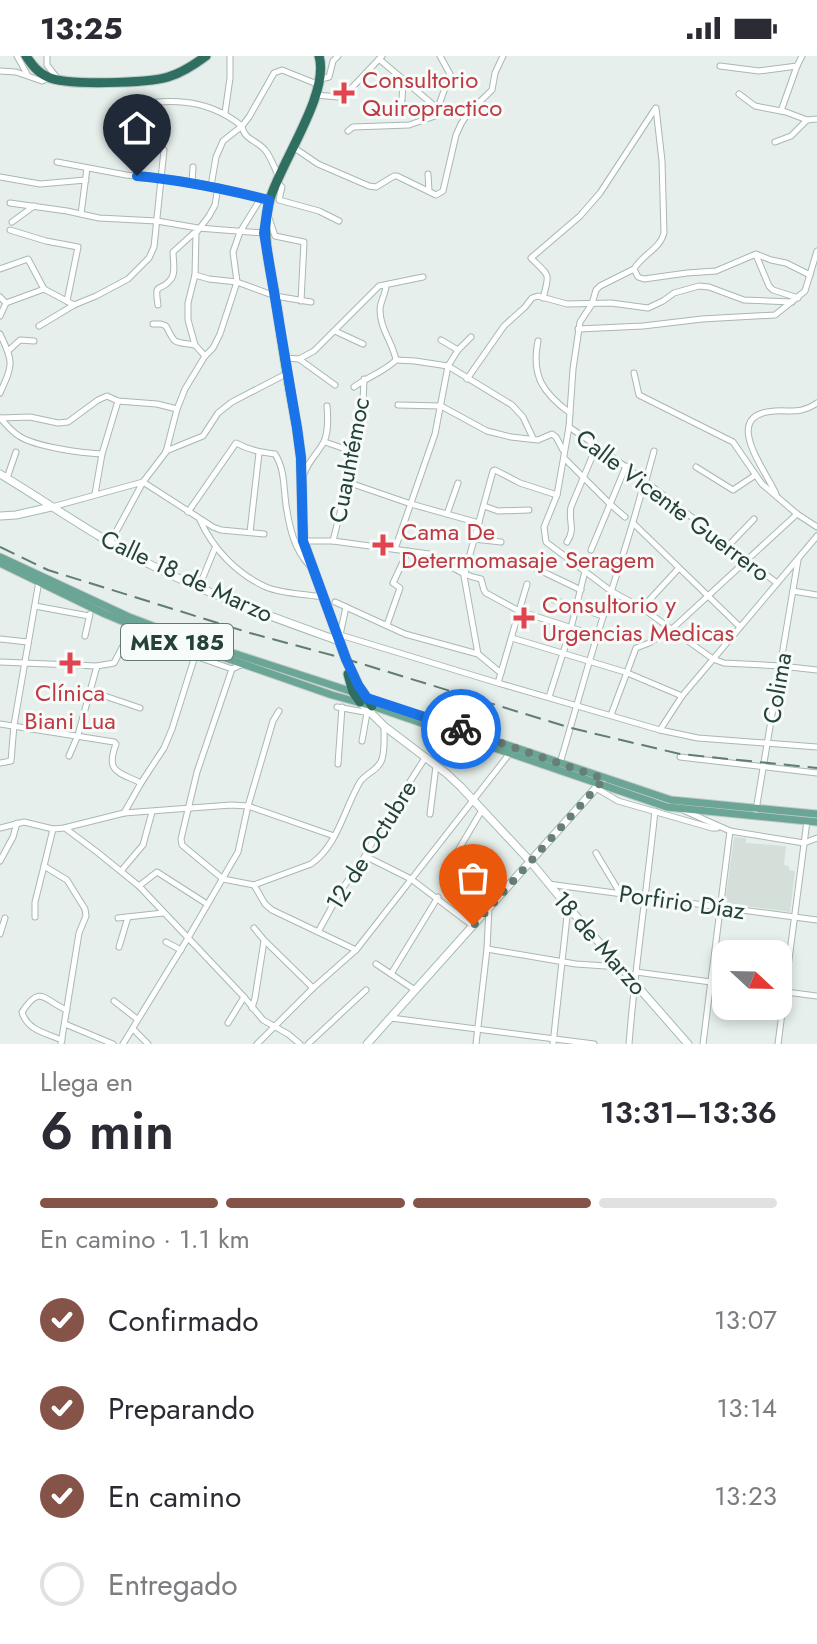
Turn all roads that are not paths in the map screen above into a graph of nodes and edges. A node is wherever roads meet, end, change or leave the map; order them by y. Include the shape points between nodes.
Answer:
1 (17, 56) edge
2 (26, 56) edge
3 (47, 56) edge
4 (206, 56) edge
5 (230, 56) edge
6 (319, 56) edge
7 (338, 56) edge
8 (440, 56) edge
9 (503, 56) edge
10 (802, 56) edge
11 (381, 57) edge
12 (720, 66) dead end
13 (797, 66) junction
14 (0, 71) edge
15 (27, 75) junction
16 (54, 79) junction
17 (403, 79) junction
18 (318, 86) junction
19 (739, 94) dead end
20 (402, 100) dead end
21 (121, 106) dead end
22 (438, 109) junction
23 (781, 111) junction
24 (225, 113) junction
25 (817, 119) edge
26 (807, 120) junction
27 (242, 126) junction
28 (348, 131) dead end
29 (775, 142) dead end
30 (293, 146) junction
31 (164, 150) dead end
32 (57, 162) dead end
33 (193, 167) dead end
34 (87, 168) junction
35 (428, 174) dead end
36 (0, 177) edge
37 (161, 178) junction
38 (86, 180) junction
39 (277, 180) junction
40 (192, 182) junction
41 (214, 186) junction
42 (429, 191) junction
43 (265, 199) junction
44 (10, 203) dead end
45 (35, 206) junction
46 (267, 213) junction
47 (81, 214) junction
48 (157, 221) junction
49 (339, 221) dead end
50 (12, 222) dead end
51 (10, 230) dead end
52 (197, 230) junction
53 (240, 232) junction
54 (264, 233) junction
55 (817, 251) edge
56 (756, 254) junction
57 (0, 269) edge
58 (634, 269) junction
59 (195, 275) junction
60 (810, 275) junction
61 (423, 277) dead end
62 (237, 282) junction
63 (386, 285) junction
64 (44, 289) junction
65 (275, 296) junction
66 (0, 297) edge
67 (543, 298) junction
68 (795, 300) junction
69 (67, 301) junction
70 (301, 301) junction
71 (311, 302) dead end
72 (6, 303) junction
73 (592, 304) junction
74 (74, 305) junction
75 (158, 305) dead end
76 (0, 316) edge
77 (153, 324) dead end
78 (39, 326) dead end
79 (578, 329) junction
80 (334, 331) junction
81 (0, 334) edge
82 (471, 337) dead end
83 (441, 340) dead end
84 (34, 341) dead end
85 (538, 341) dead end
86 (363, 344) dead end
87 (195, 345) junction
88 (458, 350) junction
89 (8, 351) junction
90 (205, 356) junction
91 (285, 358) junction
92 (299, 359) junction
93 (396, 360) junction
94 (448, 366) junction
95 (287, 373) junction
96 (634, 373) dead end
97 (364, 379) junction
98 (467, 379) junction
99 (335, 385) dead end
100 (354, 387) dead end
101 (0, 393) edge
102 (118, 401) junction
103 (817, 403) edge
104 (398, 405) dead end
105 (327, 406) dead end
106 (441, 406) junction
107 (177, 409) junction
108 (570, 413) junction
109 (0, 418) edge
110 (569, 427) junction
111 (534, 439) junction
112 (325, 442) junction
113 (597, 445) junction
114 (654, 451) dead end
115 (16, 452) dead end
116 (166, 452) junction
117 (354, 452) junction
118 (259, 453) junction
119 (102, 454) junction
120 (564, 455) junction
121 (626, 466) junction
122 (696, 467) dead end
123 (4, 476) edge
124 (754, 476) junction
125 (584, 478) junction
126 (646, 480) junction
127 (143, 482) junction
128 (301, 482) junction
129 (347, 482) junction
130 (458, 483) dead end
131 (642, 490) dead end
132 (95, 494) junction
133 (557, 495) junction
134 (778, 499) junction
135 (411, 504) junction
136 (610, 504) junction
137 (484, 506) junction
138 (51, 507) junction
139 (529, 510) dead end
140 (188, 512) junction
141 (447, 514) junction
142 (797, 514) junction
143 (0, 516) edge
144 (625, 517) dead end
145 (200, 519) junction
146 (754, 519) dead end
147 (479, 523) junction
148 (634, 524) junction
149 (817, 527) edge
150 (250, 532) junction
151 (264, 534) dead end
152 (817, 536) edge
153 (474, 539) junction
154 (303, 541) junction
155 (333, 541) junction
156 (501, 542) dead end
157 (567, 542) dead end
158 (110, 543) junction
159 (728, 546) junction
160 (215, 548) junction
161 (395, 549) junction
162 (591, 550) dead end
163 (408, 551) junction
164 (0, 557) edge
165 (746, 559) junction
166 (798, 560) junction
167 (0, 563) edge
168 (533, 567) dead end
169 (679, 568) junction
170 (312, 569) junction
171 (585, 571) junction
172 (615, 575) junction
173 (464, 576) junction
174 (39, 581) junction
175 (599, 581) junction
176 (777, 583) junction
177 (527, 584) dead end
178 (199, 587) junction
179 (581, 590) junction
180 (611, 591) junction
181 (793, 591) junction
182 (817, 595) edge
183 (709, 596) junction
184 (323, 597) junction
185 (554, 600) dead end
186 (335, 602) dead end
187 (35, 606) junction
188 (346, 607) junction
189 (577, 607) junction
190 (91, 608) junction
191 (642, 608) junction
192 (519, 611) junction
193 (603, 616) junction
194 (135, 623) junction
195 (387, 625) junction
196 (739, 626) junction
197 (571, 628) junction
198 (672, 629) junction
199 (85, 636) dead end
200 (338, 636) junction
201 (597, 636) junction
202 (512, 638) junction
203 (0, 639) edge
204 (28, 642) junction
205 (195, 652) junction
206 (478, 654) junction
207 (563, 654) junction
208 (346, 659) junction
209 (713, 659) junction
210 (0, 662) edge
211 (590, 662) junction
212 (24, 663) junction
213 (243, 664) junction
214 (97, 666) junction
215 (781, 666) junction
216 (232, 669) junction
217 (817, 670) edge
218 (625, 672) junction
219 (501, 673) junction
220 (498, 683) junction
221 (90, 691) junction
222 (353, 692) junction
223 (682, 696) junction
224 (549, 697) junction
225 (577, 705) junction
226 (368, 706) junction
227 (140, 708) dead end
228 (279, 711) dead end
229 (611, 715) junction
230 (0, 724) edge
231 (14, 725) junction
232 (384, 726) junction
233 (660, 730) junction
234 (78, 735) junction
235 (362, 741) dead end
236 (489, 742) junction
237 (767, 743) junction
238 (817, 747) edge
239 (510, 753) junction
240 (69, 756) dead end
241 (680, 757) dead end
242 (425, 758) junction
243 (0, 763) edge
244 (560, 763) junction
245 (338, 764) dead end
246 (436, 765) junction
247 (763, 767) junction
248 (817, 773) edge
249 (141, 783) junction
250 (600, 784) junction
251 (473, 799) junction
252 (248, 806) junction
253 (188, 809) junction
254 (682, 809) junction
255 (482, 810) junction
256 (655, 811) junction
257 (152, 812) junction
258 (755, 812) junction
259 (124, 813) junction
260 (430, 814) dead end
261 (817, 814) edge
262 (807, 821) junction
263 (817, 822) edge
264 (17, 823) junction
265 (718, 827) junction
266 (0, 828) edge
267 (64, 828) junction
268 (53, 829) junction
269 (730, 831) junction
270 (334, 836) junction
271 (817, 838) edge
272 (804, 843) junction
273 (596, 853) dead end
274 (365, 856) junction
275 (453, 859) dead end
276 (0, 861) edge
277 (530, 861) junction
278 (44, 866) junction
279 (121, 871) junction
280 (223, 879) junction
281 (411, 879) junction
282 (548, 884) junction
283 (254, 885) junction
284 (139, 886) junction
285 (620, 894) junction
286 (438, 897) junction
287 (646, 897) junction
288 (207, 904) junction
289 (489, 906) junction
290 (568, 907) junction
291 (720, 907) junction
292 (164, 912) junction
293 (35, 917) dead end
294 (128, 917) junction
295 (795, 917) junction
296 (5, 918) dead end
297 (118, 918) dead end
298 (817, 920) edge
299 (473, 926) junction
300 (254, 928) dead end
301 (318, 932) junction
302 (0, 934) edge
303 (188, 938) junction
304 (264, 940) junction
305 (791, 940) edge
306 (166, 942) dead end
307 (119, 947) dead end
308 (487, 949) junction
309 (181, 950) junction
310 (356, 950) junction
311 (561, 960) junction
312 (376, 964) dead end
313 (621, 967) junction
314 (636, 972) junction
315 (391, 974) junction
316 (634, 983) junction
317 (711, 983) junction
318 (313, 988) junction
319 (366, 990) dead end
320 (415, 990) junction
321 (792, 993) edge
322 (817, 996) edge
323 (244, 997) junction
324 (114, 1001) dead end
325 (252, 1008) junction
326 (67, 1010) junction
327 (390, 1018) junction
328 (137, 1019) junction
329 (779, 1020) edge
330 (228, 1023) dead end
331 (65, 1024) junction
332 (275, 1026) junction
333 (478, 1028) junction
334 (133, 1029) junction
335 (554, 1041) edge
336 (61, 1042) edge
337 (113, 1044) edge
338 (123, 1044) edge
339 (148, 1044) edge
340 (257, 1044) edge
341 (300, 1044) edge
342 (308, 1044) edge
343 (367, 1044) edge
344 (476, 1044) edge
345 (594, 1044) edge
346 (629, 1044) edge
347 (688, 1044) edge
348 (703, 1044) edge
349 (778, 1044) edge

1 - 15 street
2 - 16 highway via 33,67
3 - 16 street
4 - 16 highway via 163,79
5 - 24 street
6 - 18 highway
7 - 18 street via 329,77
8 - 22 street via 450,74
9 - 42 street via 492,90 468,113 456,135 443,191
10 - 13 street
11 - 17 street
11 - 18 street via 345,95 338,97
12 - 13 street via 759,71
13 - 23 street
14 - 15 street
15 - 16 street
17 - 20 street
17 - 22 street
18 - 27 street via 282,70 274,73
18 - 30 highway
19 - 23 street via 755,106
21 - 24 street via 186,101
22 - 28 street via 435,116 409,125
23 - 26 street
24 - 27 street
25 - 26 street
26 - 29 street via 791,136
27 - 39 street via 246,137 267,152
27 - 41 street via 223,141
30 - 39 highway
30 - 42 street via 318,164 369,186 397,176
31 - 37 street
32 - 34 street
33 - 40 street
34 - 37 street
34 - 38 street
35 - 42 street
36 - 38 street via 40,184
37 - 40 street
37 - 48 street
38 - 47 street
39 - 43 highway
39 - 49 street via 282,187 279,200
40 - 41 street
41 - 43 street
41 - 52 street via 215,205
43 - 46 highway
43 - 53 street
44 - 45 street
45 - 47 street
45 - 50 street
46 - 54 highway
46 - 70 street via 275,236 304,242
47 - 48 street
48 - 52 street
48 - 74 street via 154,247 140,268
51 - 69 street via 78,247
52 - 53 street
52 - 59 street
52 - 75 street via 173,252 172,277 157,288
53 - 54 street
53 - 62 street via 233,252
54 - 65 highway
55 - 60 street
56 - 58 street via 716,271 644,279
56 - 60 street
56 - 68 street via 769,286
57 - 64 street via 30,260
58 - 67 street via 664,233 656,108 600,193 531,258 549,278
58 - 73 street via 600,286
59 - 62 street
59 - 87 street via 187,310
60 - 68 street
61 - 63 street
62 - 65 street
62 - 90 street via 220,334
63 - 80 street
63 - 93 street via 380,312
64 - 69 street
64 - 72 street
65 - 70 street
65 - 91 highway
66 - 72 street
67 - 73 street
67 - 98 street via 532,298 510,320
68 - 73 street via 744,300 699,286 648,308
68 - 79 street via 771,316
69 - 74 street
70 - 71 street
72 - 76 street
73 - 79 street
74 - 78 street
77 - 87 street via 166,326 175,342
79 - 108 street
80 - 86 street
80 - 92 street
81 - 89 street
82 - 88 street
83 - 88 street
84 - 89 street via 20,340
85 - 108 street via 537,375
87 - 90 street
88 - 94 street
89 - 101 street via 11,365
90 - 107 street
91 - 92 street
91 - 95 highway
92 - 99 street
93 - 94 street
93 - 97 street
94 - 98 street
94 - 106 street
95 - 116 street via 232,402 203,436
95 - 128 highway
96 - 124 street via 639,395 733,442
97 - 100 street
97 - 117 street, Cuauhtémoc via 362,424
98 - 111 street via 512,405
102 - 107 street
102 - 109 street via 107,396 68,422
102 - 119 street
103 - 134 street via 796,412 755,415 749,421 747,433
104 - 106 street
105 - 112 street
106 - 111 street via 487,431
106 - 135 street
107 - 116 street
108 - 110 street
109 - 119 street via 25,439
110 - 113 street, Calle Vicente Guerrero
110 - 120 street
111 - 120 street via 555,435
112 - 117 street
112 - 128 street
113 - 121 street, Calle Vicente Guerrero
113 - 125 street
114 - 126 street
115 - 123 street
116 - 127 street
117 - 129 street, Cuauhtémoc
118 - 140 street via 236,443
118 - 150 street
118 - 170 street via 277,456 293,539
119 - 132 street
120 - 125 street
120 - 133 street
121 - 126 street, Calle Vicente Guerrero
121 - 136 street
122 - 124 street via 735,491
123 - 138 main road, Calle 18 de Marzo
124 - 134 street
125 - 136 street
125 - 157 street via 571,507 573,530
126 - 159 street, Calle Vicente Guerrero
127 - 132 street
127 - 140 street
127 - 158 street
128 - 154 highway
129 - 135 street
129 - 155 street, Cuauhtémoc
130 - 141 street
131 - 148 street
132 - 138 street
133 - 137 street via 493,471
133 - 171 street via 544,527 546,542
134 - 142 street
135 - 141 street
135 - 161 street
136 - 144 street
136 - 162 street
137 - 139 street
137 - 147 street
138 - 143 main road
138 - 158 main road, Calle 18 de Marzo
140 - 145 street
141 - 147 street
142 - 149 street
142 - 165 street
145 - 150 street via 221,530
145 - 160 street
146 - 159 street
147 - 153 street
148 - 169 street
148 - 172 street
150 - 151 street
152 - 166 street
153 - 156 street
153 - 173 street
154 - 155 street
154 - 170 highway
155 - 161 street
158 - 178 main road, Calle 18 de Marzo
159 - 165 street, Calle Vicente Guerrero
160 - 178 street
160 - 184 street via 265,587
161 - 163 street
163 - 173 street via 429,554
163 - 195 street via 393,583 400,588
164 - 190 main road, MEX 185
165 - 176 street, Calle Vicente Guerrero
165 - 183 street
166 - 176 street
166 - 181 street, Colima
167 - 174 main road, MEX 185
168 - 179 street
169 - 183 street
169 - 191 street
170 - 184 highway
171 - 175 street
171 - 179 street
172 - 175 street
172 - 180 street
173 - 192 street via 481,579 486,593
173 - 206 street
174 - 187 street
174 - 190 main road, MEX 185
175 - 180 street
176 - 196 street
177 - 192 street
178 - 200 main road, Calle 18 de Marzo
179 - 189 street
180 - 191 street
180 - 193 street
181 - 182 street
181 - 215 street, Colima
183 - 196 street
183 - 198 street
184 - 200 highway
185 - 189 street
186 - 188 street
187 - 190 street
187 - 204 street
188 - 195 street
188 - 200 street
189 - 193 street
189 - 197 street
190 - 194 main road, MEX 185
190 - 199 street
191 - 198 street
192 - 197 street
192 - 202 street
193 - 201 street
194 - 205 main road, MEX 185
194 - 214 street via 118,660
194 - 222 main road, MEX 185
195 - 206 street
196 - 209 street
197 - 201 street
197 - 207 street
198 - 209 street
198 - 218 street via 636,648
200 - 208 highway
200 - 220 street
201 - 211 street
202 - 207 street
202 - 219 street
203 - 204 street
204 - 212 street
205 - 213 main road, MEX 185
205 - 216 street
205 - 249 street via 172,729
206 - 219 street
207 - 211 street
207 - 224 street
208 - 222 highway
208 - 226 highway
209 - 215 street
209 - 223 street
210 - 212 street
211 - 218 street
211 - 225 street
212 - 214 street
212 - 231 street
213 - 216 street
213 - 226 main road, MEX 185
214 - 221 street
215 - 217 street
215 - 237 street, Colima
216 - 253 street
218 - 223 street
218 - 229 street
219 - 220 street
220 - 224 street
221 - 227 street
221 - 234 street
222 - 226 highway
223 - 233 street
224 - 225 street
225 - 229 street
225 - 244 street
226 - 232 main road, 18 de Marzo
226 - 235 street
226 - 236 main road, MEX 185
226 - 245 street via 340,707
228 - 252 street
229 - 233 street
230 - 231 street
231 - 234 street
231 - 243 street via 11,761
232 - 242 main road, 18 de Marzo
232 - 270 street via 382,760 361,780
233 - 237 street
234 - 240 street
234 - 249 street via 114,742 112,766
236 - 239 main road, MEX 185
236 - 244 main road, MEX 185
237 - 238 street
237 - 247 street, Colima
239 - 250 main road, MEX 185
239 - 251 street
241 - 247 street
242 - 246 main road, 18 de Marzo
242 - 274 street, 12 de Octubre
244 - 250 main road, MEX 185
246 - 251 main road, 18 de Marzo
246 - 260 street
247 - 248 street
247 - 258 street, Colima
249 - 259 street
250 - 254 main road, MEX 185
250 - 256 street via 618,801
250 - 258 main road, MEX 185
250 - 277 main road
251 - 255 main road, 18 de Marzo
251 - 281 street
252 - 253 street
252 - 270 street
252 - 280 street via 238,852
253 - 257 street
253 - 280 street via 182,845
254 - 258 main road, MEX 185
254 - 265 street
255 - 275 street
255 - 277 main road, 18 de Marzo
256 - 265 street
256 - 287 street
257 - 259 street
257 - 279 street via 143,845
258 - 261 main road, MEX 185
258 - 262 main road, MEX 185
259 - 267 street
262 - 263 main road, MEX 185
262 - 272 street
264 - 266 street
264 - 268 street
264 - 276 street
265 - 269 street
267 - 268 street
267 - 279 street
268 - 278 street
269 - 272 street
269 - 291 street
270 - 283 street via 311,864
271 - 272 street
272 - 295 street
273 - 285 street
274 - 281 street
274 - 301 street, 12 de Octubre
277 - 282 main road, 18 de Marzo
277 - 289 main road
278 - 293 street
278 - 326 street via 67,880 85,909
279 - 284 street
280 - 283 street
280 - 288 street
281 - 286 street
281 - 310 street
282 - 285 street, Porfirio Díaz
282 - 290 main road, 18 de Marzo
283 - 301 street via 272,910
284 - 288 street via 157,872
284 - 292 street
285 - 287 street, Porfirio Díaz
286 - 299 street
286 - 315 street
287 - 291 street, Porfirio Díaz
287 - 314 street
288 - 303 street
289 - 299 main road
289 - 308 street
290 - 311 street
290 - 313 main road, 18 de Marzo
291 - 295 street, Porfirio Díaz
291 - 317 street
292 - 294 street
292 - 303 street
294 - 297 street
294 - 307 street
295 - 298 street, Porfirio Díaz
295 - 305 street
296 - 302 street
299 - 320 main road
300 - 304 street
301 - 310 street
303 - 309 street
303 - 323 street
304 - 318 street
304 - 325 street
306 - 309 street
308 - 311 street
308 - 333 street
309 - 328 street
310 - 318 street
311 - 313 street
311 - 335 street
312 - 315 street
313 - 316 main road, 18 de Marzo
314 - 316 street
314 - 317 street
315 - 320 street
316 - 346 street
316 - 347 main road, 18 de Marzo
317 - 348 street
318 - 332 street
319 - 342 street
320 - 327 main road
321 - 322 street
323 - 325 street
323 - 330 street
324 - 328 street
325 - 332 street
326 - 331 street
326 - 336 street via 40,996 22,1012 34,1029
327 - 333 street
327 - 343 main road
328 - 334 street
329 - 349 street
331 - 336 street
331 - 337 street
332 - 340 street
332 - 341 street
333 - 335 street
333 - 344 street
334 - 338 street
334 - 339 street
335 - 345 street

